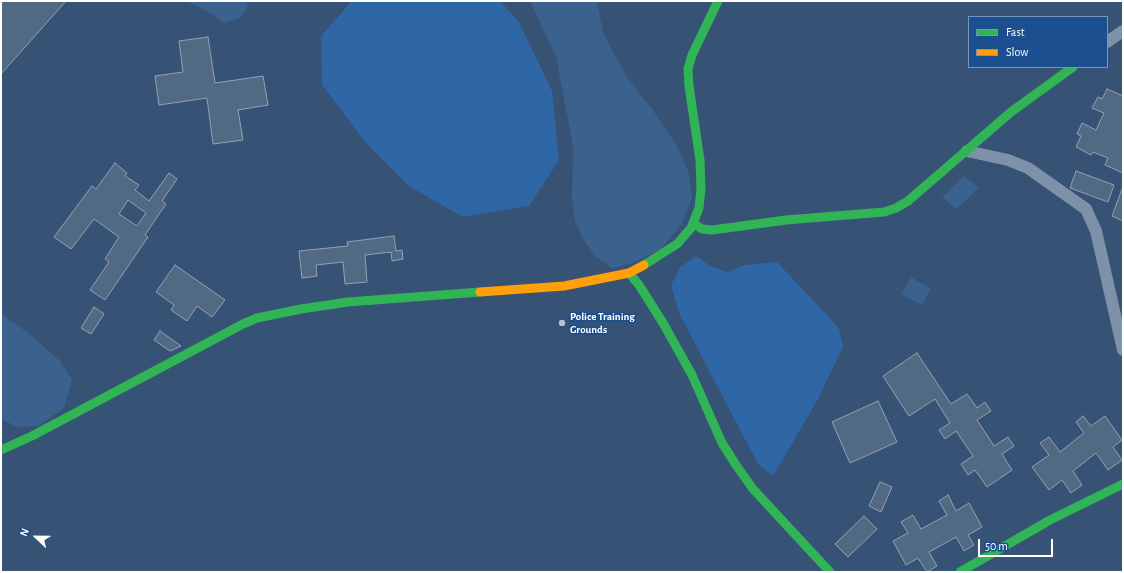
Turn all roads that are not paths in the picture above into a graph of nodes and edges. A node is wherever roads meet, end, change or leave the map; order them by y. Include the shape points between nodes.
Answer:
1 (718, 1) edge
2 (1123, 31) edge
3 (1108, 41) edge
4 (1072, 68) edge
5 (967, 151) junction
6 (693, 223) junction
7 (629, 273) junction
8 (1119, 314) edge
9 (1123, 350) edge
10 (1, 450) edge
11 (1123, 484) edge
12 (830, 572) edge
13 (960, 572) edge

1 - 6 street via 688,69 700,160 701,188
2 - 3 street
4 - 5 street via 1011,112
5 - 6 street via 908,201 884,212 786,220 712,230 702,229
5 - 8 street via 1008,160 1028,168 1086,209 1096,231
6 - 7 street via 677,244
7 - 10 street via 564,286 348,302 257,318
7 - 12 street via 663,323 692,375 722,443 736,465 753,489
8 - 9 street
11 - 13 street via 1050,520

